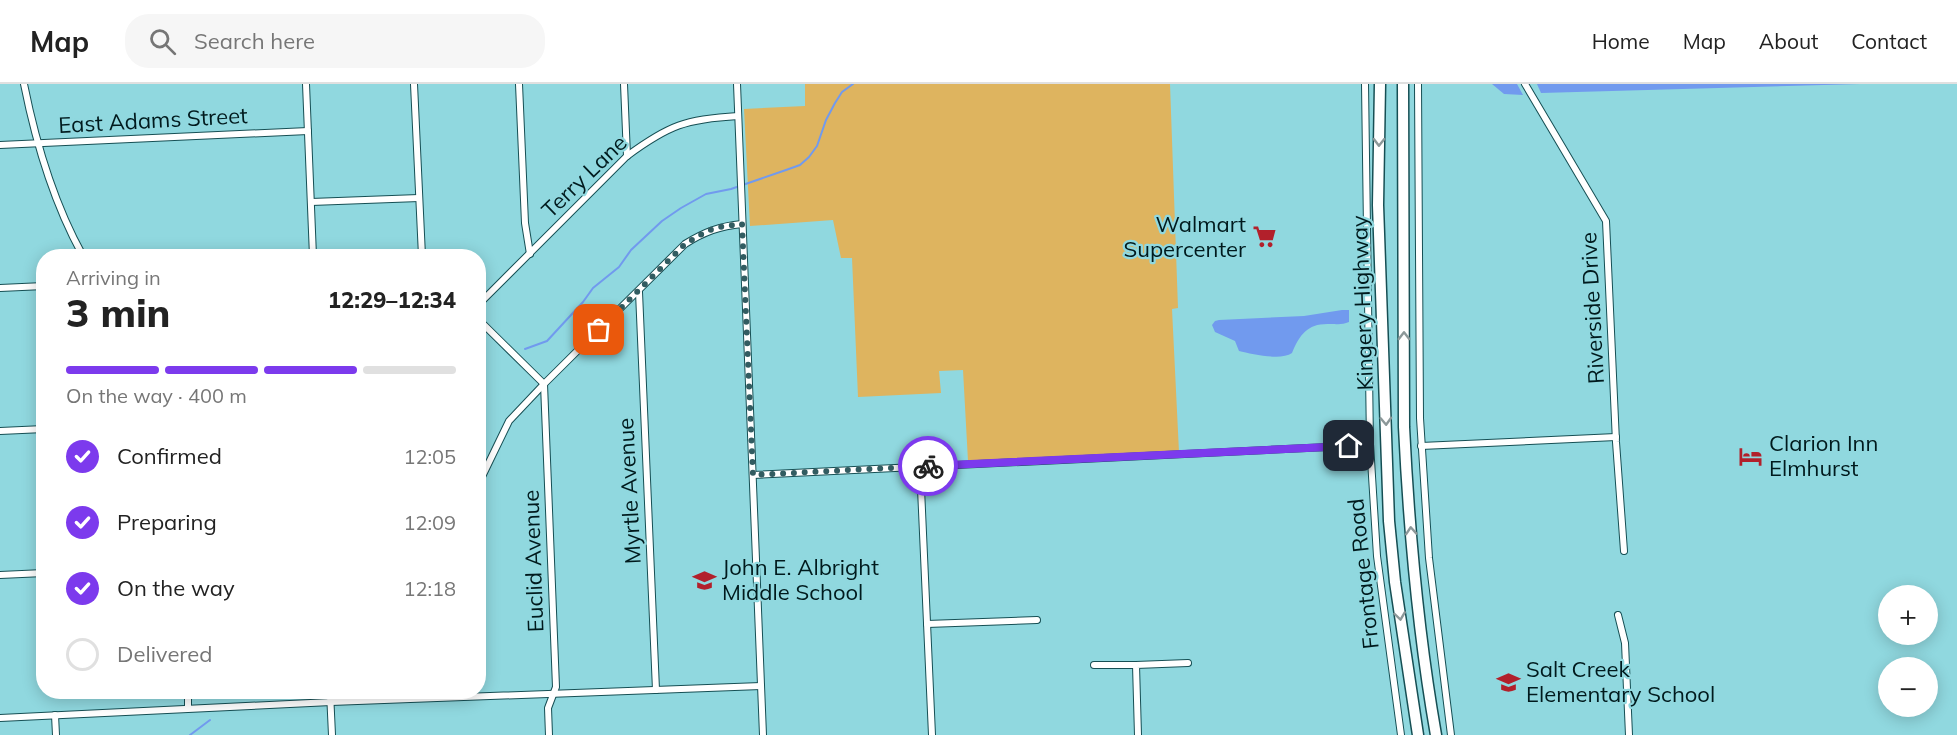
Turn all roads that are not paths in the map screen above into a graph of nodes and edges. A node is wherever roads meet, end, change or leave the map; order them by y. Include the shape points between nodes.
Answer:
1 (24, 84) edge
2 (306, 84) edge
3 (414, 84) edge
4 (519, 84) edge
5 (624, 84) edge
6 (737, 84) edge
7 (1365, 84) edge
8 (1380, 84) edge
9 (1403, 84) edge
10 (1418, 84) edge
11 (1525, 84) edge
12 (738, 116) junction
13 (308, 131) junction
14 (37, 143) junction
15 (0, 145) edge
16 (627, 156) junction
17 (419, 198) junction
18 (311, 202) junction
19 (742, 224) junction
20 (80, 249) edge
21 (313, 249) edge
22 (422, 249) edge
23 (530, 254) junction
24 (36, 286) edge
25 (0, 288) edge
26 (639, 292) junction
27 (486, 297) edge
28 (486, 327) edge
29 (544, 384) junction
30 (36, 429) edge
31 (0, 431) edge
32 (1616, 437) junction
33 (1349, 446) dead end
34 (1421, 446) junction
35 (920, 466) junction
36 (486, 468) edge
37 (753, 475) junction
38 (1624, 551) dead end
39 (36, 573) edge
40 (0, 575) edge
41 (1618, 615) dead end
42 (1037, 620) dead end
43 (927, 624) junction
44 (1188, 663) dead end
45 (1094, 665) dead end
46 (1136, 665) junction
47 (761, 686) junction
48 (656, 690) junction
49 (551, 694) junction
50 (486, 695) edge
51 (188, 699) edge
52 (331, 699) edge
53 (376, 699) edge
54 (331, 702) junction
55 (189, 708) junction
56 (55, 715) junction
57 (0, 718) edge
58 (56, 735) edge
59 (332, 735) edge
60 (549, 735) edge
61 (763, 735) edge
62 (932, 735) edge
63 (1138, 735) edge
64 (1401, 735) edge
65 (1418, 735) edge
66 (1436, 735) edge
67 (1451, 735) edge
68 (1629, 735) edge

1 - 14 street
2 - 13 street
3 - 17 street
4 - 23 street
5 - 16 street
6 - 12 street
7 - 64 street, Frontage Road via 1371,455 1377,556
8 -> 65 highway, Kingery Highway via 1378,205 1389,520
66 -> 9 highway, Kingery Highway via 1418,604 1404,427
10 - 34 street
11 - 32 street, Riverside Drive via 1606,221
12 - 16 street, Terry Lane via 682,123
12 - 19 street
13 - 14 street, East Adams Street
13 - 18 street
14 - 15 street, East Adams Street
14 - 20 street via 57,203
16 - 23 street, Terry Lane
17 - 18 street
17 - 22 street
18 - 21 street
19 - 26 street via 707,231 685,244
19 - 37 street
23 - 27 street, Terry Lane
24 - 25 street
26 - 29 street
26 - 48 street, Myrtle Avenue
28 - 29 street
29 - 36 street via 509,421
29 - 49 street, Euclid Avenue via 556,687
30 - 31 street
32 - 34 street
32 - 38 street, Riverside Drive
33 - 35 street
34 - 67 street via 1429,558
35 - 37 street
35 - 43 street
37 - 47 street
39 - 40 street
41 - 68 street via 1625,643
42 - 43 street
43 - 62 street
44 - 46 street
45 - 46 street
46 - 63 street
47 - 48 street
47 - 61 street
48 - 49 street
49 - 50 street
49 - 60 street, Euclid Avenue
51 - 55 street
52 - 54 street
53 - 54 street
54 - 55 street
54 - 59 street
55 - 56 street
56 - 57 street
56 - 58 street

